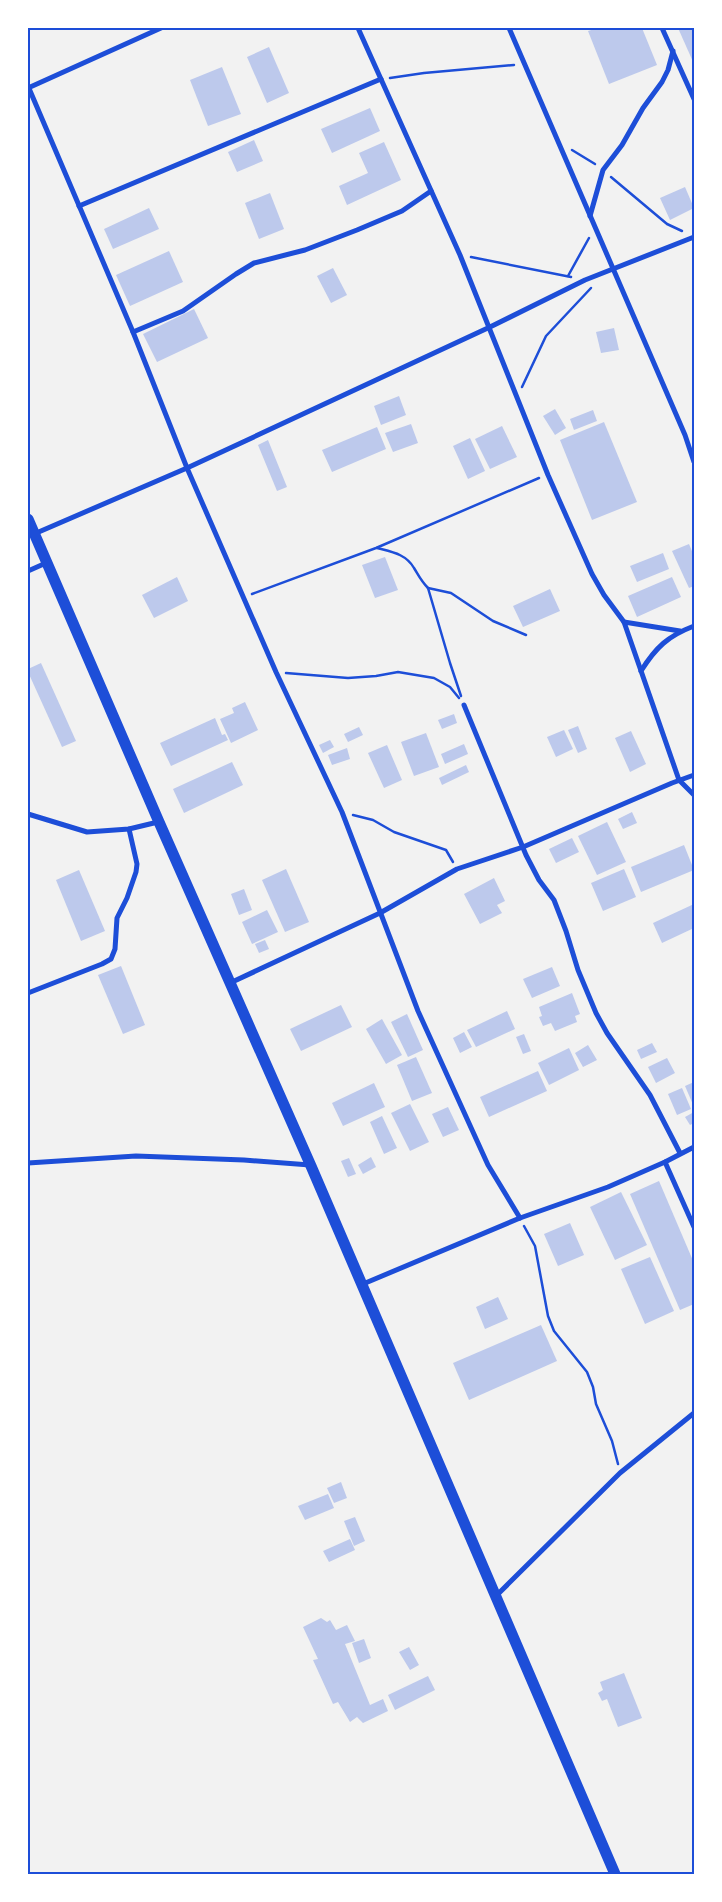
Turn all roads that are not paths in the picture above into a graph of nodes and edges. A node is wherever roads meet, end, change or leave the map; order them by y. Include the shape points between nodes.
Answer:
1 (162, 28) edge
2 (358, 28) edge
3 (509, 28) edge
4 (662, 28) edge
5 (673, 51) junction
6 (381, 80) junction
7 (28, 87) edge
8 (694, 99) edge
9 (431, 191) junction
10 (79, 206) junction
11 (590, 216) junction
12 (694, 237) edge
13 (612, 268) junction
14 (490, 328) junction
15 (133, 332) junction
16 (694, 462) edge
17 (187, 468) junction
18 (28, 519) edge
19 (34, 534) junction
20 (47, 563) junction
21 (28, 571) edge
22 (624, 622) junction
23 (694, 626) edge
24 (680, 632) junction
25 (641, 672) junction
26 (464, 705) road end
27 (694, 775) edge
28 (679, 780) junction
29 (694, 795) edge
30 (28, 814) edge
31 (158, 822) junction
32 (129, 830) junction
33 (523, 847) junction
34 (380, 913) junction
35 (230, 983) junction
36 (28, 993) edge
37 (694, 1147) edge
38 (680, 1153) junction
39 (665, 1162) junction
40 (28, 1163) edge
41 (311, 1166) junction
42 (520, 1218) junction
43 (694, 1227) edge
44 (362, 1284) junction
45 (694, 1414) edge
46 (497, 1595) junction
47 (615, 1874) edge

1 - 7 street
2 - 6 street
3 - 11 street
4 - 5 street
5 - 8 street
5 - 11 street via 662,82 603,170
6 - 9 street
6 - 10 street
7 - 10 street
9 - 14 street
9 - 15 street via 402,211 357,230 305,250 254,263 183,312
10 - 15 street
11 - 13 street
12 - 13 street
13 - 14 street
13 - 16 street
14 - 17 street
14 - 22 street via 548,475 592,574
15 - 17 street
17 - 19 street
17 - 34 street via 276,672 342,812
18 - 19 main road
19 - 20 main road
20 - 21 street
20 - 31 main road
22 - 24 street
22 - 25 street
23 - 24 street
24 - 25 street via 660,645
25 - 28 street
26 - 33 street
27 - 28 street
28 - 29 street
28 - 33 street
30 - 32 street via 87,832
31 - 32 street
31 - 35 main road
32 - 36 street via 136,872 117,918 115,949 111,959
33 - 34 street via 457,870
33 - 38 street via 539,880 554,900 596,1013 650,1095
34 - 35 street
34 - 42 street via 418,1011 488,1165
35 - 41 main road
37 - 38 street
38 - 39 street
39 - 42 street via 608,1187
39 - 43 street
40 - 41 street via 136,1156
41 - 44 main road
42 - 44 street
44 - 46 main road
45 - 46 street via 620,1472
46 - 47 main road

